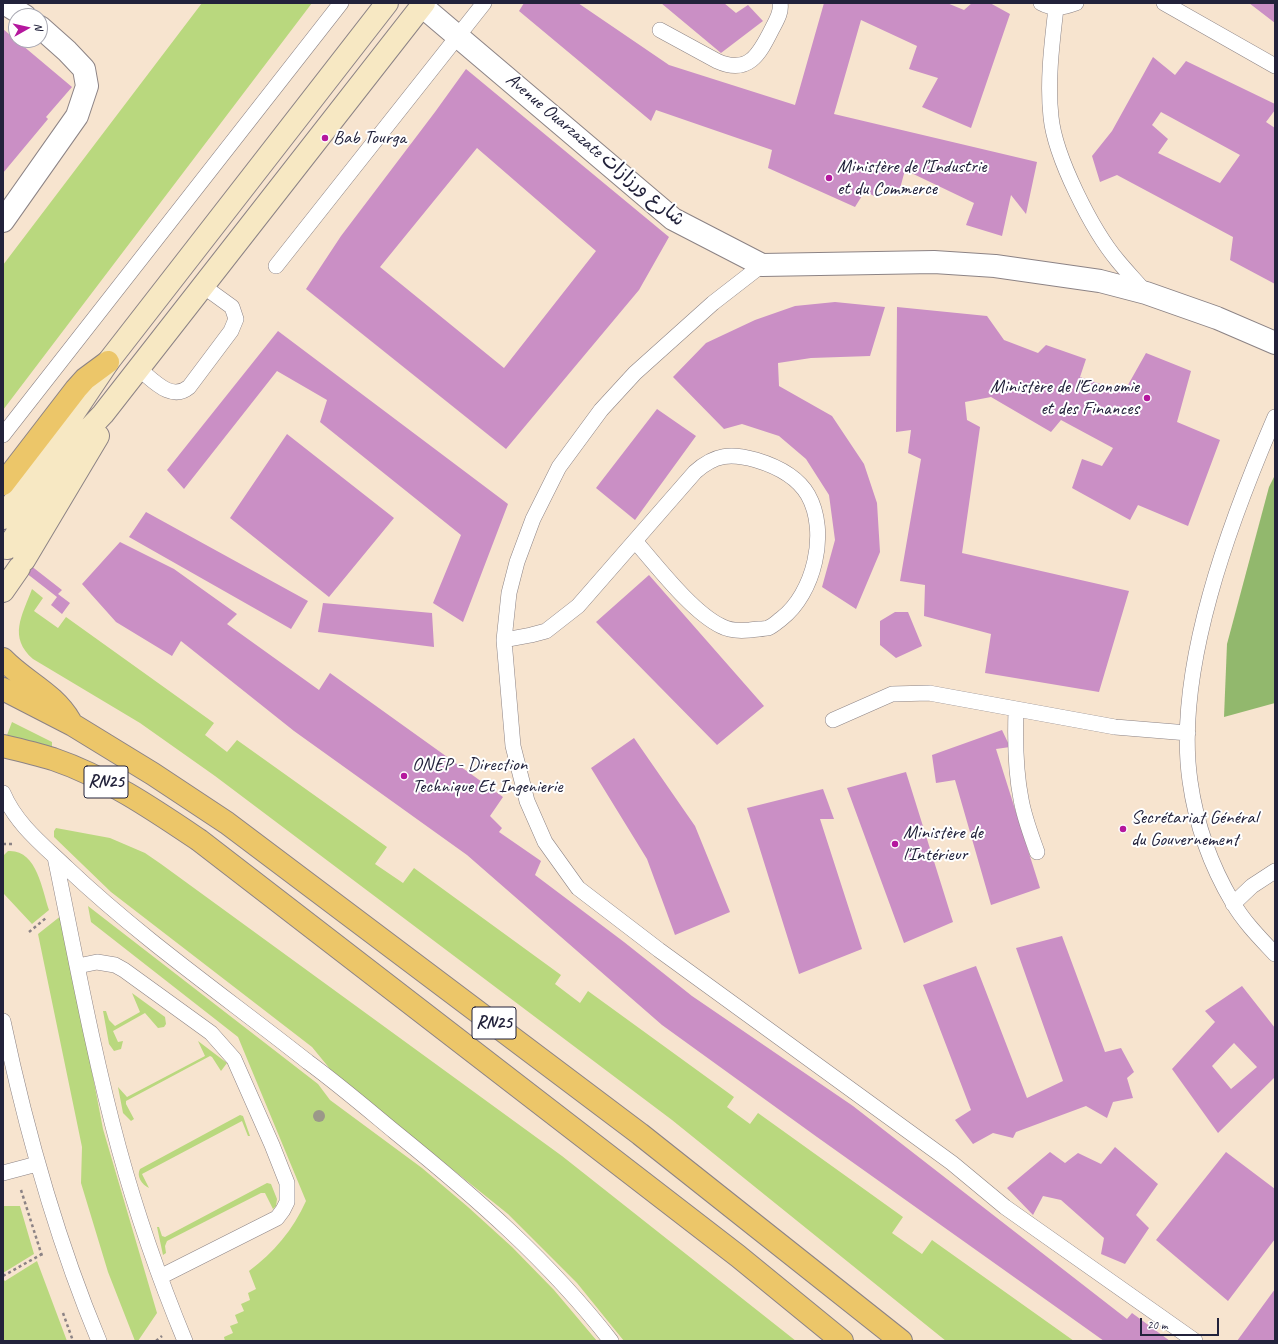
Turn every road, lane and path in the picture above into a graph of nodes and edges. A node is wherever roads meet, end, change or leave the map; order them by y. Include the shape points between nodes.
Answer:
1 (341, 3) edge
2 (387, 3) edge
3 (484, 3) edge
4 (780, 3) edge
5 (1041, 3) edge
6 (1076, 3) edge
7 (1164, 3) edge
8 (422, 4) edge
9 (1056, 8) junction
10 (660, 30) dead end
11 (48, 34) edge
12 (459, 36) junction
13 (1275, 66) edge
14 (3, 221) edge
15 (762, 264) junction
16 (276, 266) dead end
17 (203, 286) junction
18 (1146, 293) junction
19 (1275, 343) edge
20 (108, 362) junction
21 (139, 369) junction
22 (1275, 417) edge
23 (3, 435) edge
24 (3, 484) edge
25 (3, 518) edge
26 (635, 541) junction
27 (3, 591) edge
28 (504, 640) junction
29 (3, 659) edge
30 (6, 692) edge
31 (1016, 710) junction
32 (833, 720) dead end
33 (73, 725) junction
34 (1188, 733) junction
35 (3, 746) edge
36 (3, 793) edge
37 (1037, 852) dead end
38 (55, 857) junction
39 (1275, 872) edge
40 (1233, 904) junction
41 (1275, 954) edge
42 (78, 966) junction
43 (3, 1021) edge
44 (37, 1164) junction
45 (3, 1172) edge
46 (42, 1254) dead end
47 (3, 1276) edge
48 (160, 1277) junction
49 (99, 1341) edge
50 (185, 1341) edge
51 (611, 1341) edge
52 (842, 1341) edge
53 (901, 1341) edge
54 (1195, 1341) edge

1 - 23 lane
2 - 20 main road
3 - 12 lane
4 - 10 lane via 780,12 762,48 754,59 736,67 726,66
5 - 9 lane
6 - 9 lane
7 - 13 lane
8 - 12 street, Avenue Ouarzazate شارع ورزازات
8 - 17 main road
9 - 18 lane via 1050,80 1055,142 1101,238 1117,261
11 - 14 street via 84,69 86,86 78,116
12 - 15 street, Avenue Ouarzazate شارع ورزازات via 673,219
12 - 16 lane
15 - 18 street, Avenue Ouarzazate شارع ورزازات via 934,262 995,266 1100,281
15 - 28 lane via 713,303 635,373 601,410 559,467 533,519 517,562 509,593
17 - 21 main road
17 - 21 lane via 232,307 236,319 231,331 189,387 184,391 165,390
18 - 19 street, Avenue Ouarzazate شارع ورزازات via 1217,318
20 - 24 main road via 80,384
20 - 25 main road
21 - 27 main road via 104,414 94,443 17,558
22 - 34 lane via 1248,479 1204,620 1193,679
26 - 26 lane via 705,463 718,457 739,455 776,466 792,478 807,495 814,515 817,541 815,565 803,593 788,613 769,627 739,631 721,626 697,610
26 - 28 lane via 578,606 559,622 531,636
28 - 54 lane via 513,746 527,800 545,842 578,888 952,1163 1005,1207
29 - 33 main road via 20,675 52,697
30 - 33 main road, RN25
31 - 32 lane via 929,693 908,693 892,694
31 - 34 lane via 1115,728
31 - 37 lane via 1017,774 1021,800
33 - 53 main road, RN25 via 227,822 299,875 640,1134
34 - 40 lane via 1190,780 1198,821 1207,848
35 - 52 main road, RN25 via 54,760 105,781 153,808 199,840 738,1256
36 - 38 lane via 10,810
38 - 42 lane
38 - 51 lane via 142,934 309,1062 467,1191 542,1262
39 - 40 lane via 1252,886
40 - 41 lane
42 - 48 lane via 119,1148
42 - 48 lane via 97,962 124,970 223,1044 246,1082 287,1184 287,1202 277,1218
43 - 44 lane
44 - 45 lane
44 - 49 lane
46 - 47 path
48 - 50 lane

